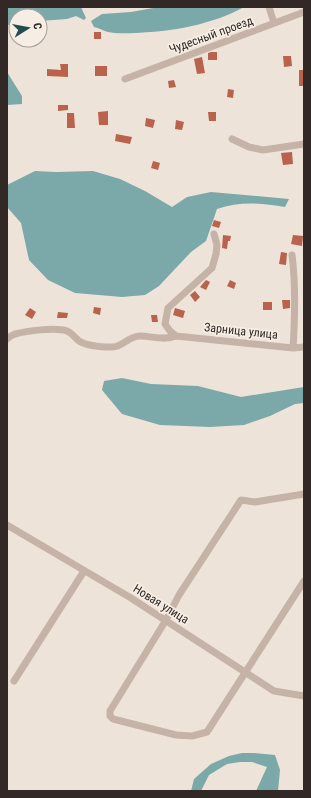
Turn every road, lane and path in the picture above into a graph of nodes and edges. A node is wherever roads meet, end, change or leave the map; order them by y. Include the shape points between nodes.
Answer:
1 (269, 7) edge
2 (304, 12) edge
3 (274, 23) junction
4 (125, 79) dead end
5 (232, 139) dead end
6 (304, 144) edge
7 (214, 234) dead end
8 (292, 255) dead end
9 (176, 336) junction
10 (7, 339) edge
11 (304, 347) edge
12 (293, 348) junction
13 (304, 494) edge
14 (7, 525) edge
15 (84, 571) junction
16 (304, 581) edge
17 (166, 620) junction
18 (245, 672) junction
19 (14, 681) dead end
20 (304, 696) edge

1 - 3 street
2 - 3 street, Чудесный проезд
3 - 4 street, Чудесный проезд
5 - 6 street via 263,150
7 - 9 street via 217,245 212,268 168,308 165,324
8 - 12 street via 295,317
9 - 10 street, Зарница улица via 168,339 138,336 129,338 116,347 87,344 65,330 13,334
9 - 12 street, Зарница улица
11 - 12 street, Зарница улица
13 - 17 street via 255,502 241,500 179,595
14 - 15 street, Новая улица
15 - 17 street, Новая улица
15 - 19 street
16 - 18 street
17 - 18 street, Новая улица
17 - 18 street via 110,711 113,719 176,735 192,736 207,732
18 - 20 street, Новая улица via 274,691

